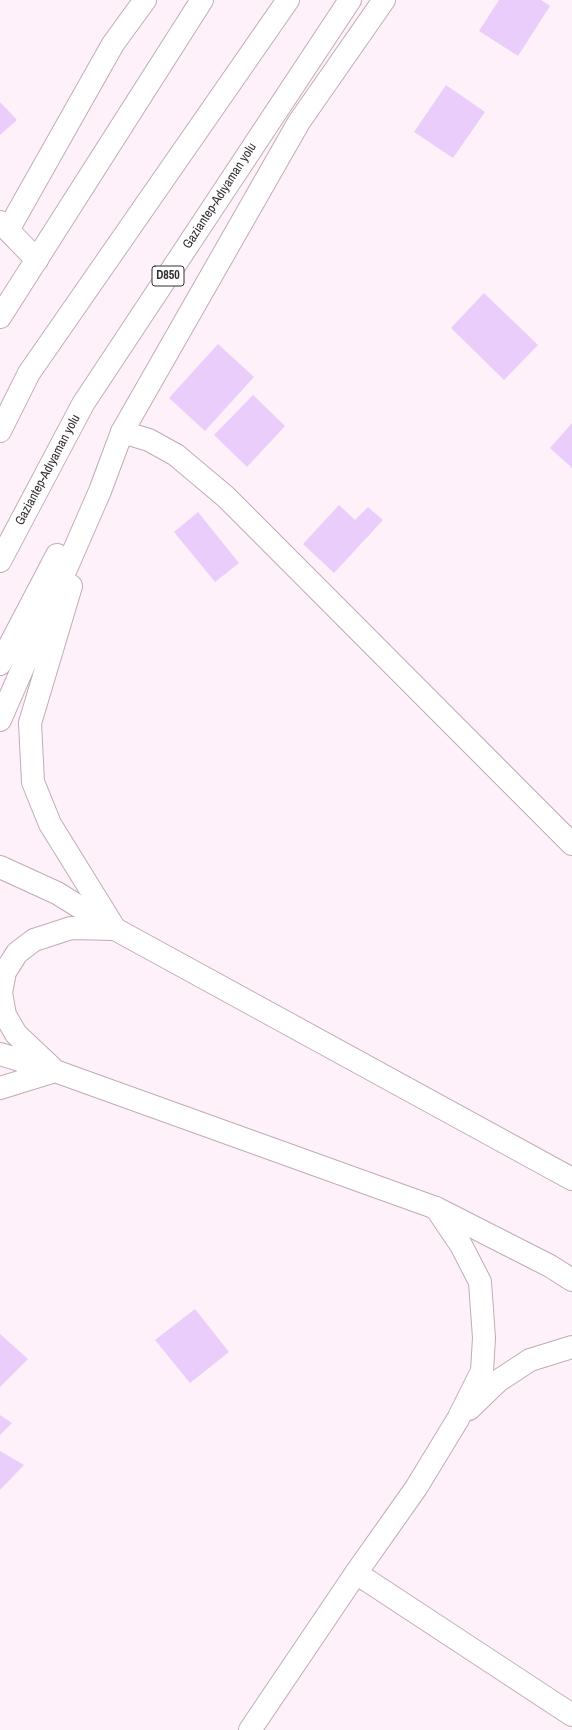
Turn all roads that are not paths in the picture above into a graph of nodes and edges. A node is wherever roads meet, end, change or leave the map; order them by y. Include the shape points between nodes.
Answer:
1 (145, 0) edge
2 (202, 0) edge
3 (288, 0) edge
4 (350, 0) edge
5 (384, 0) edge
6 (4, 226) edge
7 (37, 260) junction
8 (0, 317) edge
9 (0, 431) edge
10 (122, 432) junction
11 (100, 491) junction
12 (0, 562) edge
13 (0, 664) edge
14 (0, 720) edge
15 (572, 844) edge
16 (0, 867) edge
17 (115, 929) junction
18 (0, 1054) edge
19 (55, 1071) junction
20 (0, 1088) edge
21 (572, 1179) edge
22 (436, 1208) junction
23 (572, 1280) edge
24 (572, 1347) edge
25 (458, 1419) junction
26 (356, 1573) junction
27 (572, 1715) edge
28 (250, 1730) edge

1 - 6 main road via 113,44
2 - 7 main road
3 - 9 main road via 29,373
4 - 12 main road, Gaziantep-Adıyaman yolu / D850 via 83,404
5 - 10 main road via 299,122
6 - 7 main road
7 - 8 main road
10 - 11 main road
10 - 13 main road
10 - 15 main road via 149,440 176,456 226,497
11 - 14 main road
11 - 17 main road via 30,723 33,782 50,824
16 - 17 main road via 57,893
17 - 19 main road via 71,928 34,940 17,953 5,972 1,993 5,1015 16,1034
17 - 21 main road
18 - 19 main road
19 - 20 main road
19 - 22 main road
22 - 23 main road via 550,1266
22 - 25 main road via 461,1246 480,1282 484,1338 482,1370
24 - 25 main road via 530,1360 498,1381
25 - 26 main road via 416,1488
26 - 27 main road
26 - 28 main road

